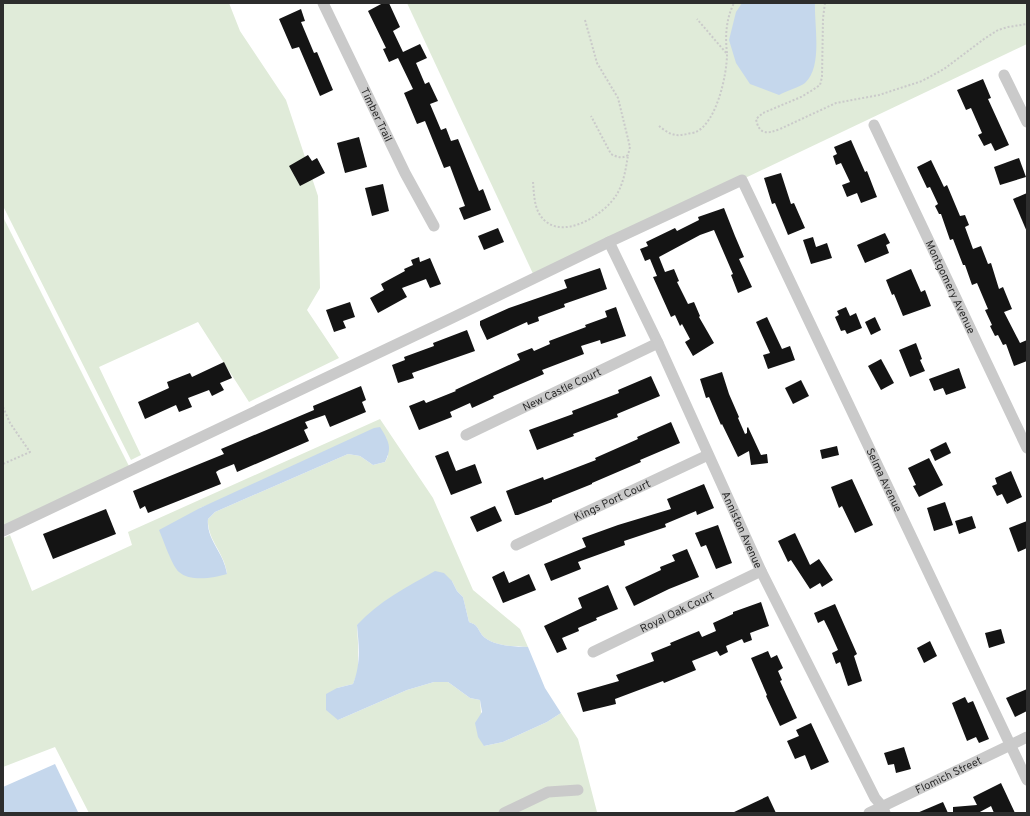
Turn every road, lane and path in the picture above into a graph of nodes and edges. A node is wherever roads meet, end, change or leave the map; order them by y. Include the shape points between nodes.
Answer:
1 (323, 3) edge
2 (734, 3) edge
3 (825, 3) edge
4 (697, 19) dead end
5 (586, 20) dead end
6 (1027, 24) edge
7 (727, 54) junction
8 (1004, 75) dead end
9 (591, 116) dead end
10 (1027, 122) edge
11 (659, 126) dead end
12 (874, 126) dead end
13 (628, 155) junction
14 (533, 182) dead end
15 (434, 226) dead end
16 (609, 242) junction
17 (658, 343) junction
18 (3, 363) edge
19 (466, 435) dead end
20 (1027, 448) edge
21 (708, 455) junction
22 (3, 464) edge
23 (3, 531) edge
24 (516, 545) dead end
25 (761, 571) junction
26 (594, 652) dead end
27 (1027, 737) edge
28 (1010, 745) junction
29 (1027, 780) edge
30 (578, 790) dead end
31 (883, 810) edge
32 (504, 813) edge
33 (869, 813) edge

1 - 15 street, Timber Trail via 405,173
2 - 7 path via 725,36
3 - 6 path via 820,85 801,97 763,113 756,119 763,132 770,133 836,103 879,95 922,81 949,66 998,30
4 - 7 path
5 - 13 path via 598,63 618,98 630,146
7 - 11 path via 725,80 716,107 706,123 697,132 681,135 671,134
8 - 10 street
9 - 13 path via 611,154 617,157
12 - 20 street, Montgomery Avenue
13 - 14 path via 622,184 617,194 601,212 572,227 557,226 546,222 539,215
16 - 17 street, Anniston Avenue
16 - 23 street
16 - 28 street, Selma Avenue via 742,180
17 - 19 street, New Castle Court
17 - 21 street, Anniston Avenue
18 - 22 path via 3,407 10,423 30,452
21 - 24 street, Kings Port Court
21 - 25 street, Anniston Avenue
25 - 26 street, Royal Oak Court
25 - 31 street, Anniston Avenue
27 - 28 street, Flomich Street
28 - 29 street, Selma Avenue
28 - 31 street, Flomich Street
30 - 32 street via 548,792
31 - 33 street, Flomich Street

